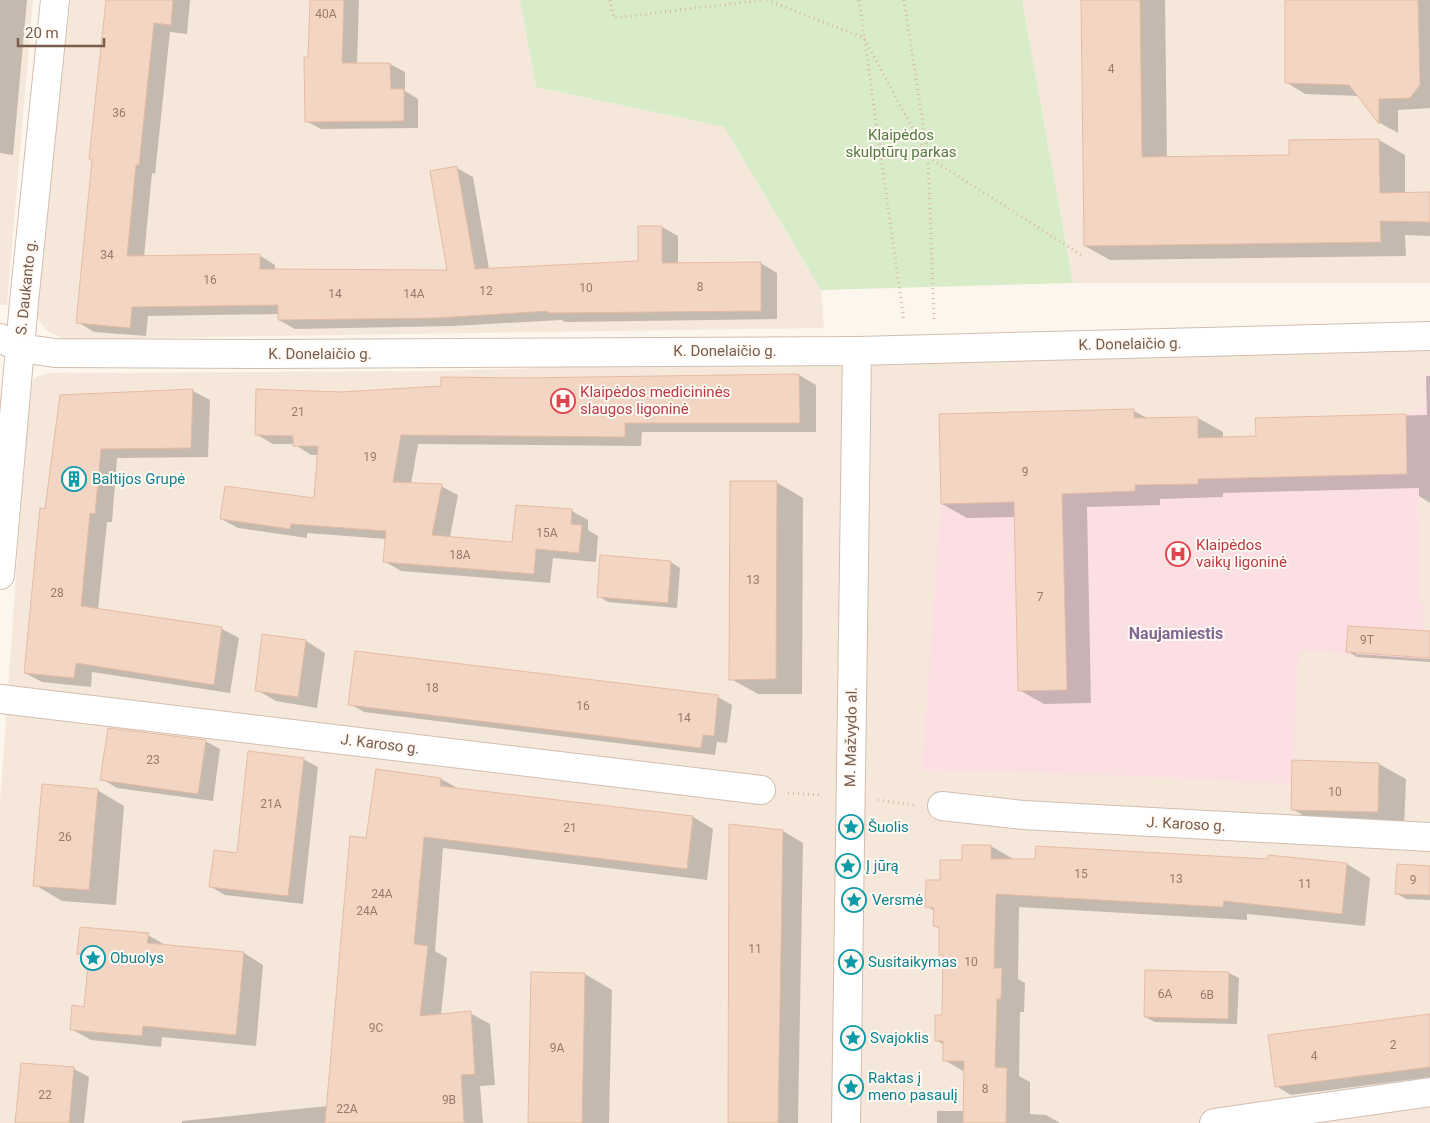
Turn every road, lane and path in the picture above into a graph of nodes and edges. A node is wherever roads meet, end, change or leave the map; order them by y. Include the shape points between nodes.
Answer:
1 (55, 0) edge
2 (610, 0) edge
3 (762, 0) edge
4 (767, 0) edge
5 (859, 0) edge
6 (904, 0) edge
7 (864, 38) junction
8 (928, 157) junction
9 (1083, 256) dead end
10 (1430, 336) edge
11 (10, 343) edge
12 (935, 348) junction
13 (908, 349) junction
14 (857, 350) junction
15 (0, 575) edge
16 (0, 699) edge
17 (761, 790) dead end
18 (942, 806) dead end
19 (1430, 837) edge
20 (1430, 1092) edge
21 (846, 1123) edge
22 (1214, 1123) edge

1 - 11 street, S. Daukanto g.
2 - 3 path via 614,18
4 - 7 path
5 - 7 path
6 - 8 path
7 - 8 path
7 - 13 path
8 - 9 path
8 - 12 path
10 - 12 street, K. Donelaičio g.
11 - 14 street, K. Donelaičio g. via 55,353
11 - 15 street, S. Daukanto g.
12 - 13 street, K. Donelaičio g.
13 - 14 street, K. Donelaičio g.
14 - 21 street, M. Mažvydo al.
16 - 17 street, J. Karoso g.
18 - 19 street, J. Karoso g. via 1023,815
20 - 22 street

